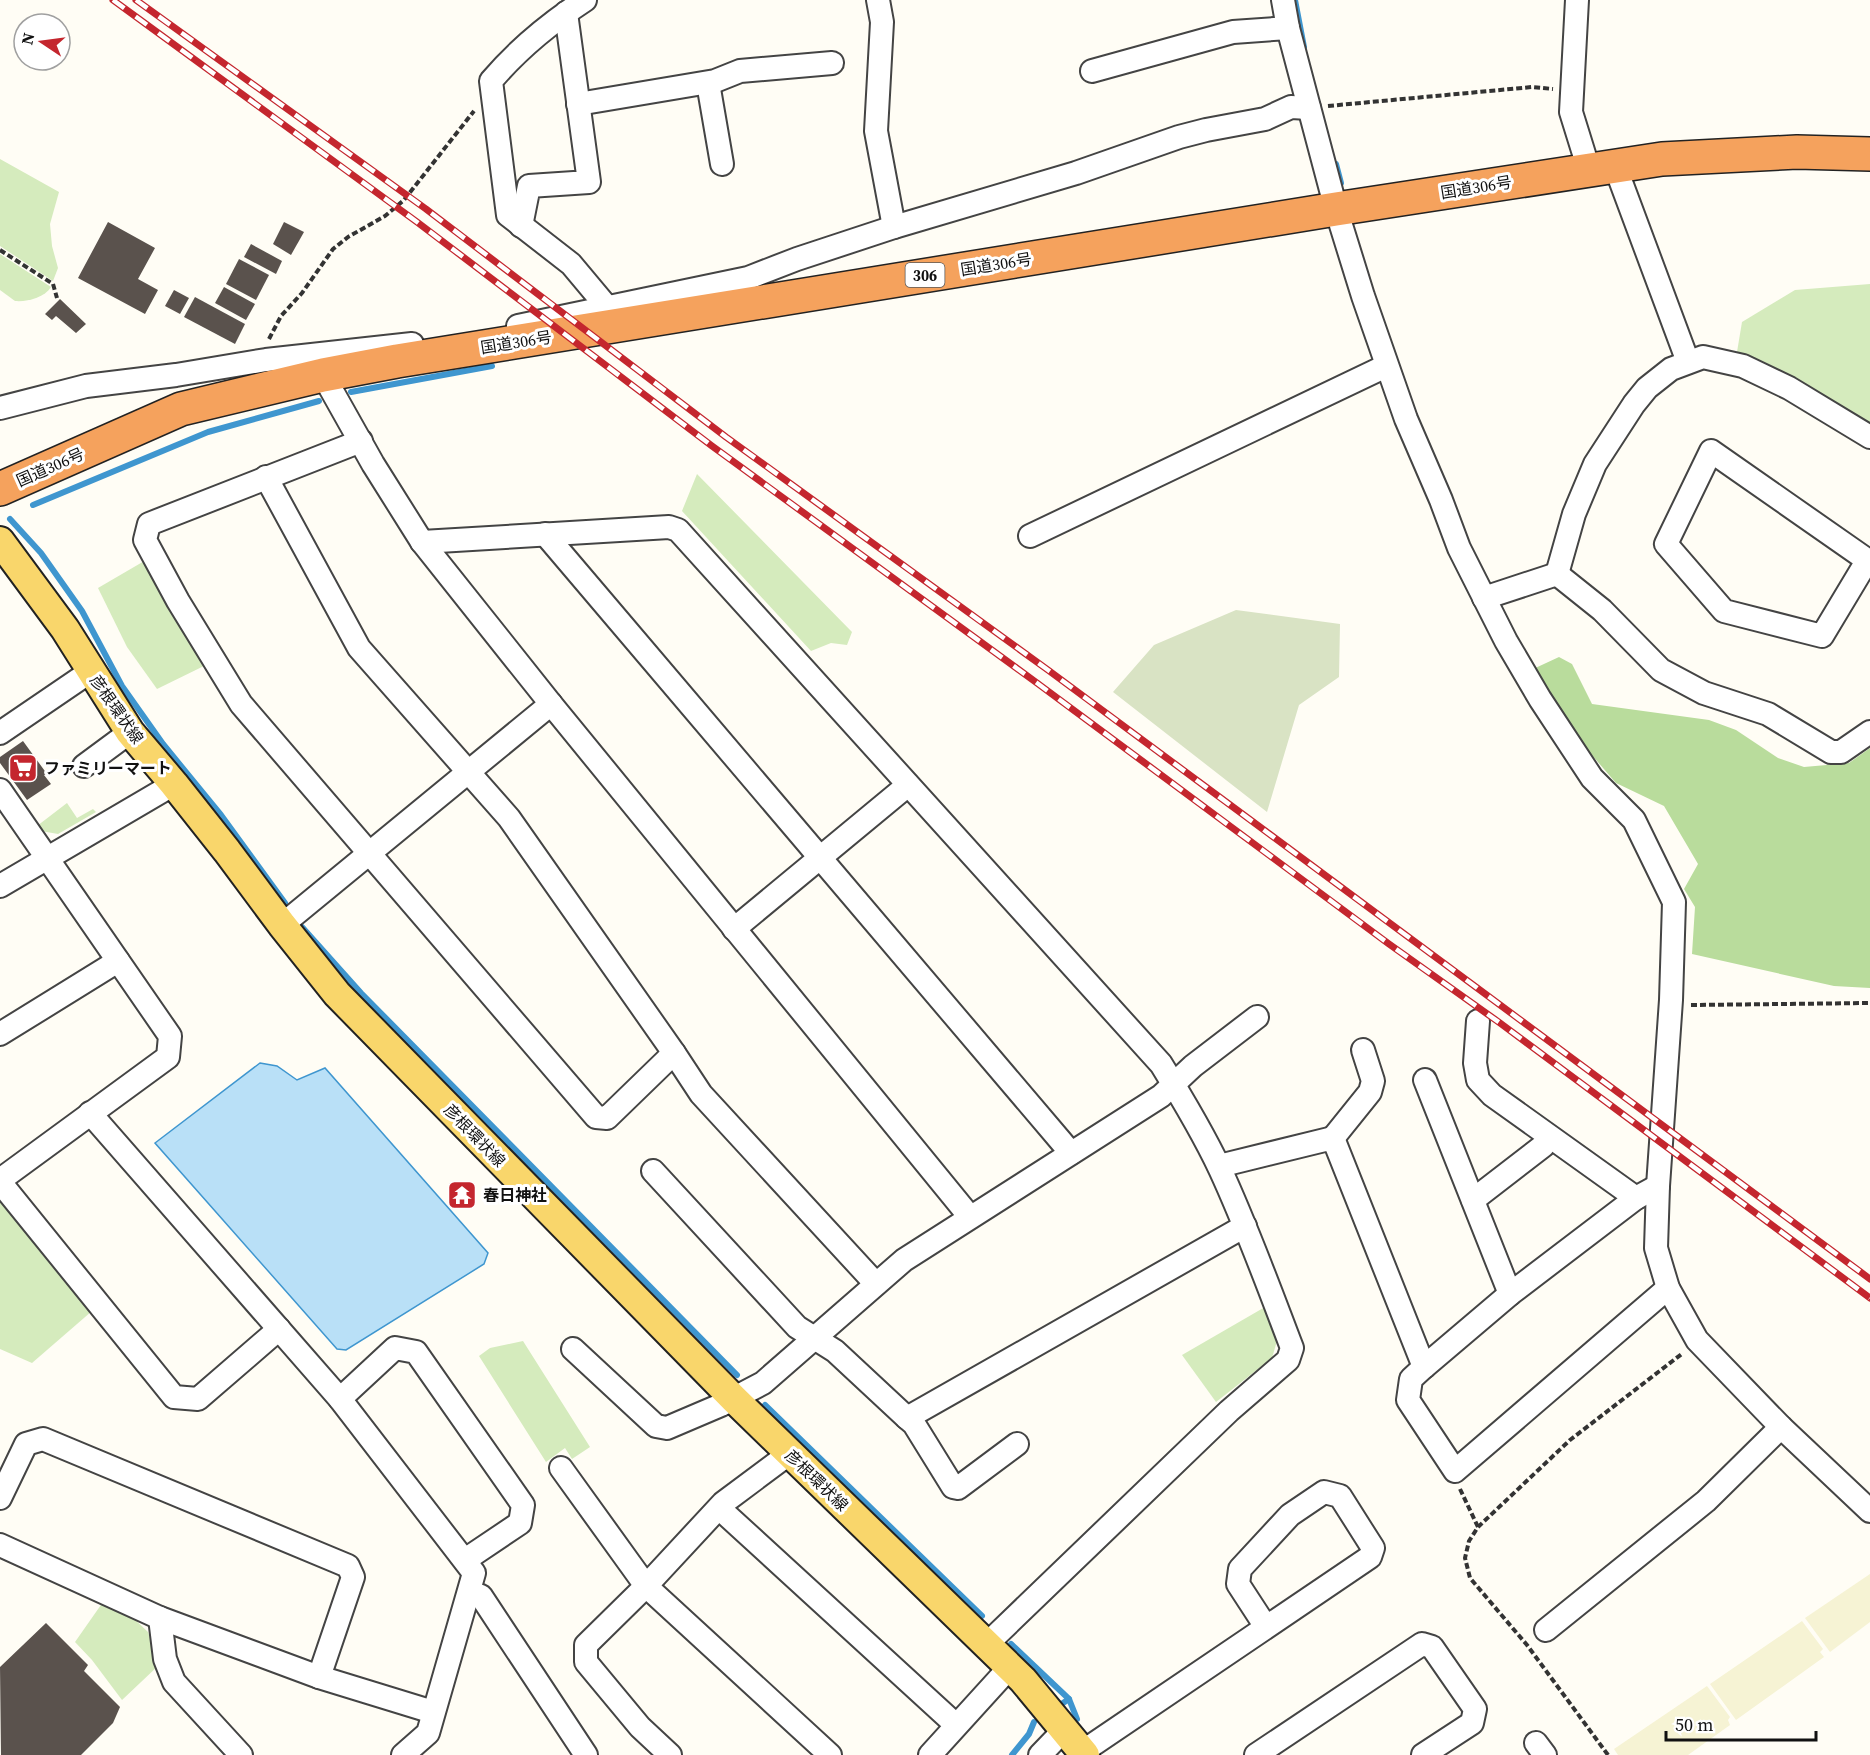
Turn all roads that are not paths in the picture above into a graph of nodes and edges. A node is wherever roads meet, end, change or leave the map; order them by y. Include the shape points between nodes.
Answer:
1 (585, 0) edge
2 (878, 0) edge
3 (1283, 0) edge
4 (1577, 0) edge
5 (566, 13) junction
6 (1288, 28) junction
7 (832, 63) dead end
8 (1092, 71) dead end
9 (708, 83) junction
10 (578, 104) junction
11 (1316, 107) junction
12 (1870, 154) edge
13 (722, 165) dead end
14 (1602, 168) junction
15 (1336, 209) junction
16 (521, 226) junction
17 (894, 227) junction
18 (607, 307) junction
19 (1688, 362) junction
20 (1386, 366) junction
21 (323, 375) junction
22 (0, 408) edge
23 (1870, 437) edge
24 (361, 441) junction
25 (266, 477) junction
26 (0, 489) edge
27 (545, 534) junction
28 (1030, 536) dead end
29 (0, 541) edge
30 (422, 542) junction
31 (1868, 561) edge
32 (1557, 574) junction
33 (1484, 598) junction
34 (91, 671) junction
35 (551, 705) junction
36 (130, 732) junction
37 (1870, 732) edge
38 (0, 733) edge
39 (84, 766) dead end
40 (469, 772) junction
41 (174, 784) junction
42 (908, 784) junction
43 (0, 790) edge
44 (370, 855) junction
45 (47, 858) junction
46 (820, 858) junction
47 (0, 886) edge
48 (282, 925) junction
49 (734, 929) junction
50 (118, 961) junction
51 (1257, 1017) dead end
52 (1478, 1021) dead end
53 (0, 1034) edge
54 (1363, 1050) dead end
55 (674, 1053) junction
56 (1425, 1080) dead end
57 (1173, 1084) junction
58 (90, 1113) junction
59 (1333, 1138) junction
60 (1543, 1146) dead end
61 (1071, 1153) junction
62 (1219, 1166) junction
63 (653, 1171) dead end
64 (0, 1181) edge
65 (1658, 1186) junction
66 (1636, 1198) junction
67 (1473, 1200) junction
68 (970, 1217) junction
69 (1245, 1226) junction
70 (876, 1284) junction
71 (1668, 1288) junction
72 (1510, 1294) junction
73 (279, 1329) junction
74 (816, 1339) junction
75 (573, 1349) dead end
76 (1424, 1367) junction
77 (340, 1399) junction
78 (734, 1399) junction
79 (907, 1418) junction
80 (1781, 1427) junction
81 (1017, 1444) dead end
82 (790, 1453) junction
83 (561, 1468) dead end
84 (0, 1498) edge
85 (719, 1508) junction
86 (1870, 1511) edge
87 (2, 1550) edge
88 (465, 1560) junction
89 (646, 1587) junction
90 (470, 1592) junction
91 (160, 1618) junction
92 (1266, 1627) junction
93 (1545, 1630) dead end
94 (987, 1644) junction
95 (1016, 1673) junction
96 (319, 1677) junction
97 (434, 1712) junction
98 (1058, 1721) junction
99 (956, 1725) junction
100 (1084, 1754) edge
101 (241, 1755) edge
102 (403, 1755) edge
103 (586, 1755) edge
104 (670, 1755) edge
105 (830, 1755) edge
106 (930, 1755) edge
107 (1040, 1755) edge
108 (1256, 1755) edge
109 (1424, 1755) edge

1 - 5 street
2 - 17 street via 882,22 876,131
3 - 6 street
4 - 14 street via 1571,112
5 - 10 street
5 - 16 street via 513,55 491,81 508,215
6 - 8 street via 1233,32
6 - 11 street
7 - 9 street via 740,71
9 - 10 street
9 - 13 street
10 - 16 street via 589,182 530,186
11 - 15 street
11 - 17 street via 1290,107 1265,119 1179,137 1076,173
12 - 14 highway, 国道306号 / 306 via 1797,152 1662,159
14 - 15 highway, 国道306号 / 306
14 - 19 street
15 - 20 street
15 - 21 highway, 国道306号 / 306
16 - 18 street via 571,264
17 - 18 street via 748,278
18 - 22 street via 487,333 87,386
19 - 23 street via 1703,357 1743,366 1789,388
19 - 32 street via 1671,369 1647,388 1595,464 1574,514
20 - 28 street
20 - 33 street via 1459,548
21 - 24 street
21 - 26 highway, 国道306号 / 306 via 181,409
24 - 25 street
24 - 30 street
25 - 40 street via 359,648
25 - 44 street via 149,524 145,540 241,704
27 - 30 street
27 - 42 street via 669,526 678,530
27 - 46 street
29 - 34 main road, 彦根環状線
30 - 35 street
31 - 31 street via 1822,636 1724,611 1666,544 1711,451
32 - 33 street
32 - 37 street via 1602,610 1661,670 1704,693 1767,714 1831,752 1841,752
33 - 65 street via 1540,699 1592,778 1634,820 1674,902
34 - 36 main road, 彦根環状線
34 - 38 street
35 - 40 street
35 - 49 street
36 - 39 street
36 - 41 main road, 彦根環状線
40 - 44 street
40 - 55 street via 509,818
41 - 45 street via 114,810
41 - 48 main road, 彦根環状線
42 - 46 street
42 - 57 street via 1161,1064
43 - 45 street
44 - 48 street
44 - 55 street via 596,1117 607,1118
45 - 47 street
45 - 50 street
46 - 49 street
46 - 61 street
48 - 78 main road, 彦根環状線 via 337,994
49 - 68 street
50 - 53 street
50 - 58 street via 170,1036 168,1057
51 - 57 street
52 - 66 street via 1478,1080 1492,1095
54 - 59 street via 1373,1081 1370,1092
55 - 70 street via 700,1094
56 - 67 street
57 - 61 street via 1161,1096
57 - 62 street
58 - 64 street
58 - 73 street
59 - 62 street
59 - 76 street
60 - 67 street
61 - 68 street
62 - 69 street
63 - 74 street via 797,1327
64 - 73 street via 174,1397 198,1399
65 - 66 street
65 - 71 street via 1656,1248
66 - 72 street
67 - 72 street
68 - 70 street via 904,1260
69 - 79 street
69 - 94 street via 1292,1348 1288,1360 1229,1411
70 - 74 street
71 - 76 street via 1455,1471 1408,1400 1411,1379
71 - 80 street via 1697,1340
72 - 76 street
73 - 77 street
74 - 78 street via 763,1383
74 - 79 street via 835,1351
75 - 78 street via 656,1426 667,1428
77 - 88 street
77 - 88 street via 395,1348 416,1352 523,1505 520,1524
78 - 82 main road, 彦根環状線
79 - 81 street via 958,1488
80 - 86 street
80 - 93 street via 1706,1501
82 - 85 street
82 - 94 main road, 彦根環状線
83 - 89 street
84 - 96 street via 26,1444 43,1439 348,1566 353,1578
85 - 89 street
85 - 99 street
87 - 91 street
88 - 90 street via 474,1573
89 - 104 street via 586,1645 586,1662 640,1727
89 - 105 street
90 - 97 street
90 - 103 street via 481,1596
91 - 96 street
91 - 101 street via 165,1659 174,1682
92 - 92 street via 1370,1557 1373,1548 1340,1496 1324,1492 1290,1515 1240,1569 1238,1584
92 - 100 street
94 - 95 main road, 彦根環状線
95 - 98 main road, 彦根環状線
95 - 99 street
96 - 97 street
97 - 102 street via 428,1733
98 - 100 main road, 彦根環状線
98 - 107 street
99 - 106 street
108 - 109 street via 1422,1644 1431,1647 1474,1709 1472,1723

